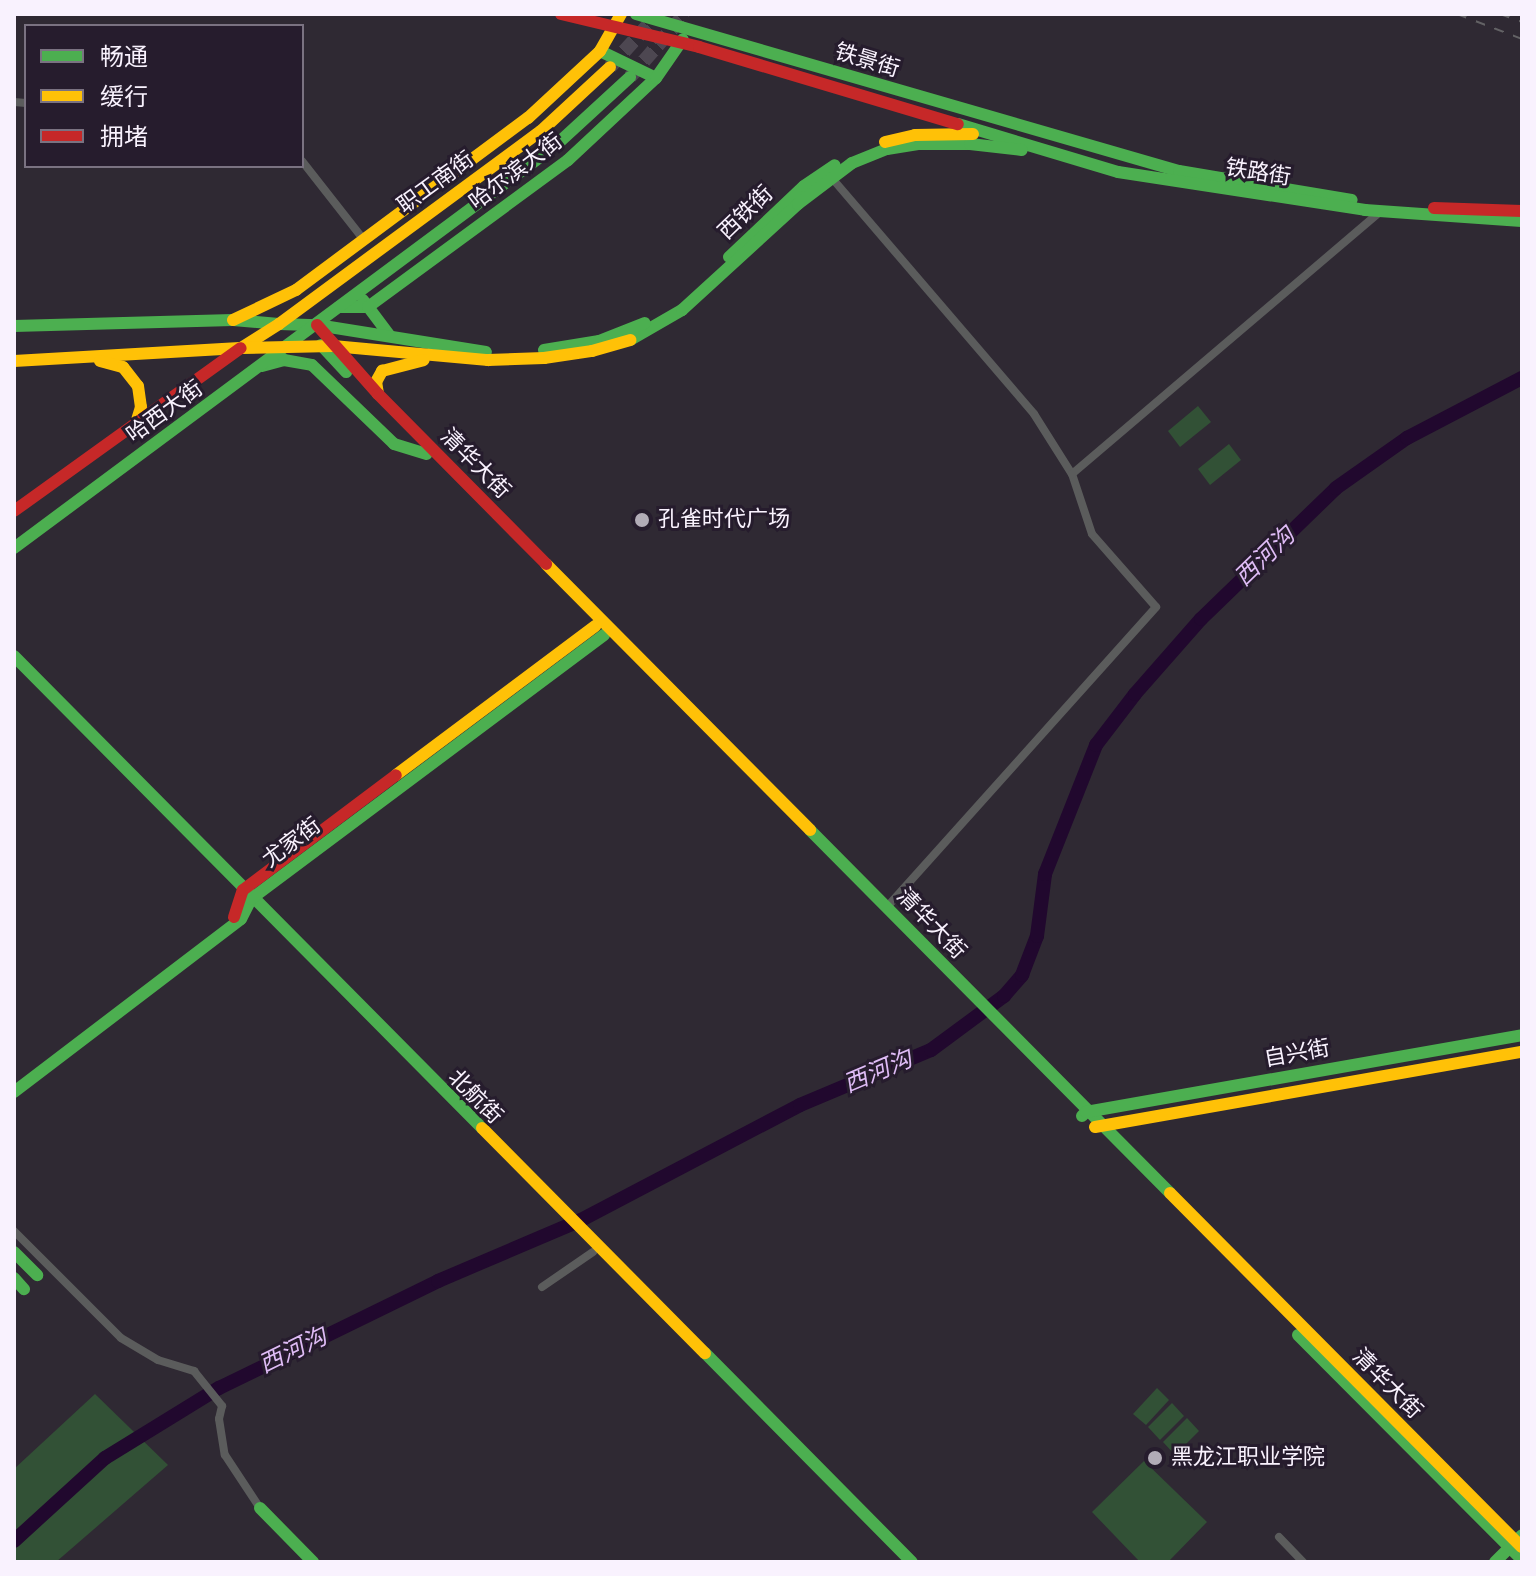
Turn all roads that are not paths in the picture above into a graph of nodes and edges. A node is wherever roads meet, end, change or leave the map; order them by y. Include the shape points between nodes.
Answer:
1 (561, 14) edge
2 (621, 14) edge
3 (636, 14) edge
4 (614, 26) junction
5 (691, 29) junction
6 (681, 42) junction
7 (600, 51) junction
8 (610, 67) tunnel mouth
9 (630, 77) tunnel mouth
10 (656, 78) junction
11 (993, 135) junction
12 (1087, 146) junction
13 (1072, 159) junction
14 (304, 164) edge
15 (831, 177) junction
16 (1381, 211) junction
17 (1522, 211) edge
18 (1522, 221) edge
19 (364, 240) junction
20 (358, 293) junction
21 (339, 307) junction
22 (368, 307) junction
23 (233, 320) junction
24 (279, 324) junction
25 (317, 325) junction
26 (14, 326) edge
27 (390, 336) junction
28 (289, 345) junction
29 (327, 346) junction
30 (240, 348) junction
31 (444, 354) junction
32 (88, 357) junction
33 (14, 361) edge
34 (259, 367) junction
35 (378, 394) junction
36 (136, 423) junction
37 (426, 454) junction
38 (1072, 474) junction
39 (14, 511) edge
40 (14, 548) edge
41 (600, 630) junction
42 (14, 656) edge
43 (247, 894) junction
44 (887, 907) junction
45 (929, 955) junction
46 (1522, 1035) edge
47 (1522, 1052) edge
48 (14, 1084) edge
49 (14, 1092) edge
50 (1084, 1115) junction
51 (1095, 1126) junction
52 (14, 1231) edge
53 (14, 1252) edge
54 (593, 1252) dead end
55 (37, 1275) dead end
56 (14, 1278) edge
57 (542, 1287) dead end
58 (24, 1289) dead end
59 (260, 1508) joint
60 (1279, 1537) dead end
61 (1518, 1542) edge
62 (1522, 1560) edge
63 (313, 1562) edge
64 (912, 1562) edge
65 (1303, 1562) edge
66 (1495, 1562) edge

1 - 4 main road, 铁景街
2 - 4 main road, 哈尔滨大街
3 - 5 main road, 铁景街
4 - 6 main road, 铁景街
4 - 7 main road, 哈尔滨大街
5 - 6 main road, 哈尔滨大街
5 - 12 main road, 铁景街
6 - 10 main road, 哈尔滨大街
6 - 11 main road, 铁景街
7 - 10 main road
7 - 19 main road, 哈尔滨大街 via 528,118
8 - 24 main road, 职工南街 via 541,131
9 - 20 main road, 职工南街 via 555,146
10 - 22 main road, 哈尔滨大街 via 568,160
11 - 12 main road, 西铁街
11 - 13 main road, 铁路街
11 - 31 main road, 西铁街 via 915,135 850,156 804,186 672,307 616,335 536,351
12 - 17 main road, 铁路街 via 1179,171 1387,205
13 - 15 main road, 西铁街 via 996,146 935,143 887,149
13 - 16 main road, 铁路街 via 1118,172
14 - 19 street
15 - 31 main road, 西铁街 via 693,301 627,341 544,358
15 - 38 street via 1034,414
16 - 18 main road, 铁路街
16 - 38 street
19 - 23 main road via 296,290
20 - 21 main road, 职工南街
20 - 22 main road
21 - 22 main road
21 - 25 main road, 哈西大街
22 - 27 main road
23 - 24 main road
23 - 26 main road
24 - 25 main road
24 - 30 main road, 哈西大街
25 - 27 main road
25 - 28 main road, 哈西大街
25 - 29 main road, 清华大街
27 - 31 main road
28 - 29 main road
28 - 30 main road
28 - 34 main road, 哈西大街
29 - 31 main road
29 - 35 main road, 清华大街
29 - 37 main road, 清华大街
30 - 32 main road
30 - 36 main road, 哈西大街
31 - 35 main road via 382,371 376,382
32 - 33 main road
32 - 36 main road via 130,374 141,395
34 - 37 main road via 284,360 312,365 394,444
34 - 40 main road, 哈西大街
35 - 44 main road, 清华大街
36 - 39 main road, 哈西大街
37 - 41 main road, 清华大街
38 - 44 street via 1092,534 1156,607
41 - 43 main road, 尤家街
41 - 45 main road, 清华大街
42 - 43 main road, 北航街
43 - 48 main road, 尤家街 via 236,916
43 - 49 main road, 尤家街 via 241,919
43 - 64 main road, 北航街
44 - 45 main road, 清华大街
45 - 50 main road, 清华大街
46 - 50 main road, 自兴街
47 - 51 main road, 自兴街
50 - 51 main road, 清华大街
51 - 61 main road, 清华大街
52 - 59 street via 121,1338 158,1360 195,1372 222,1406 225,1455
53 - 55 main road
54 - 57 street
56 - 58 main road
59 - 63 main road
60 - 65 street
61 - 62 main road, 清华大街
61 - 66 main road

